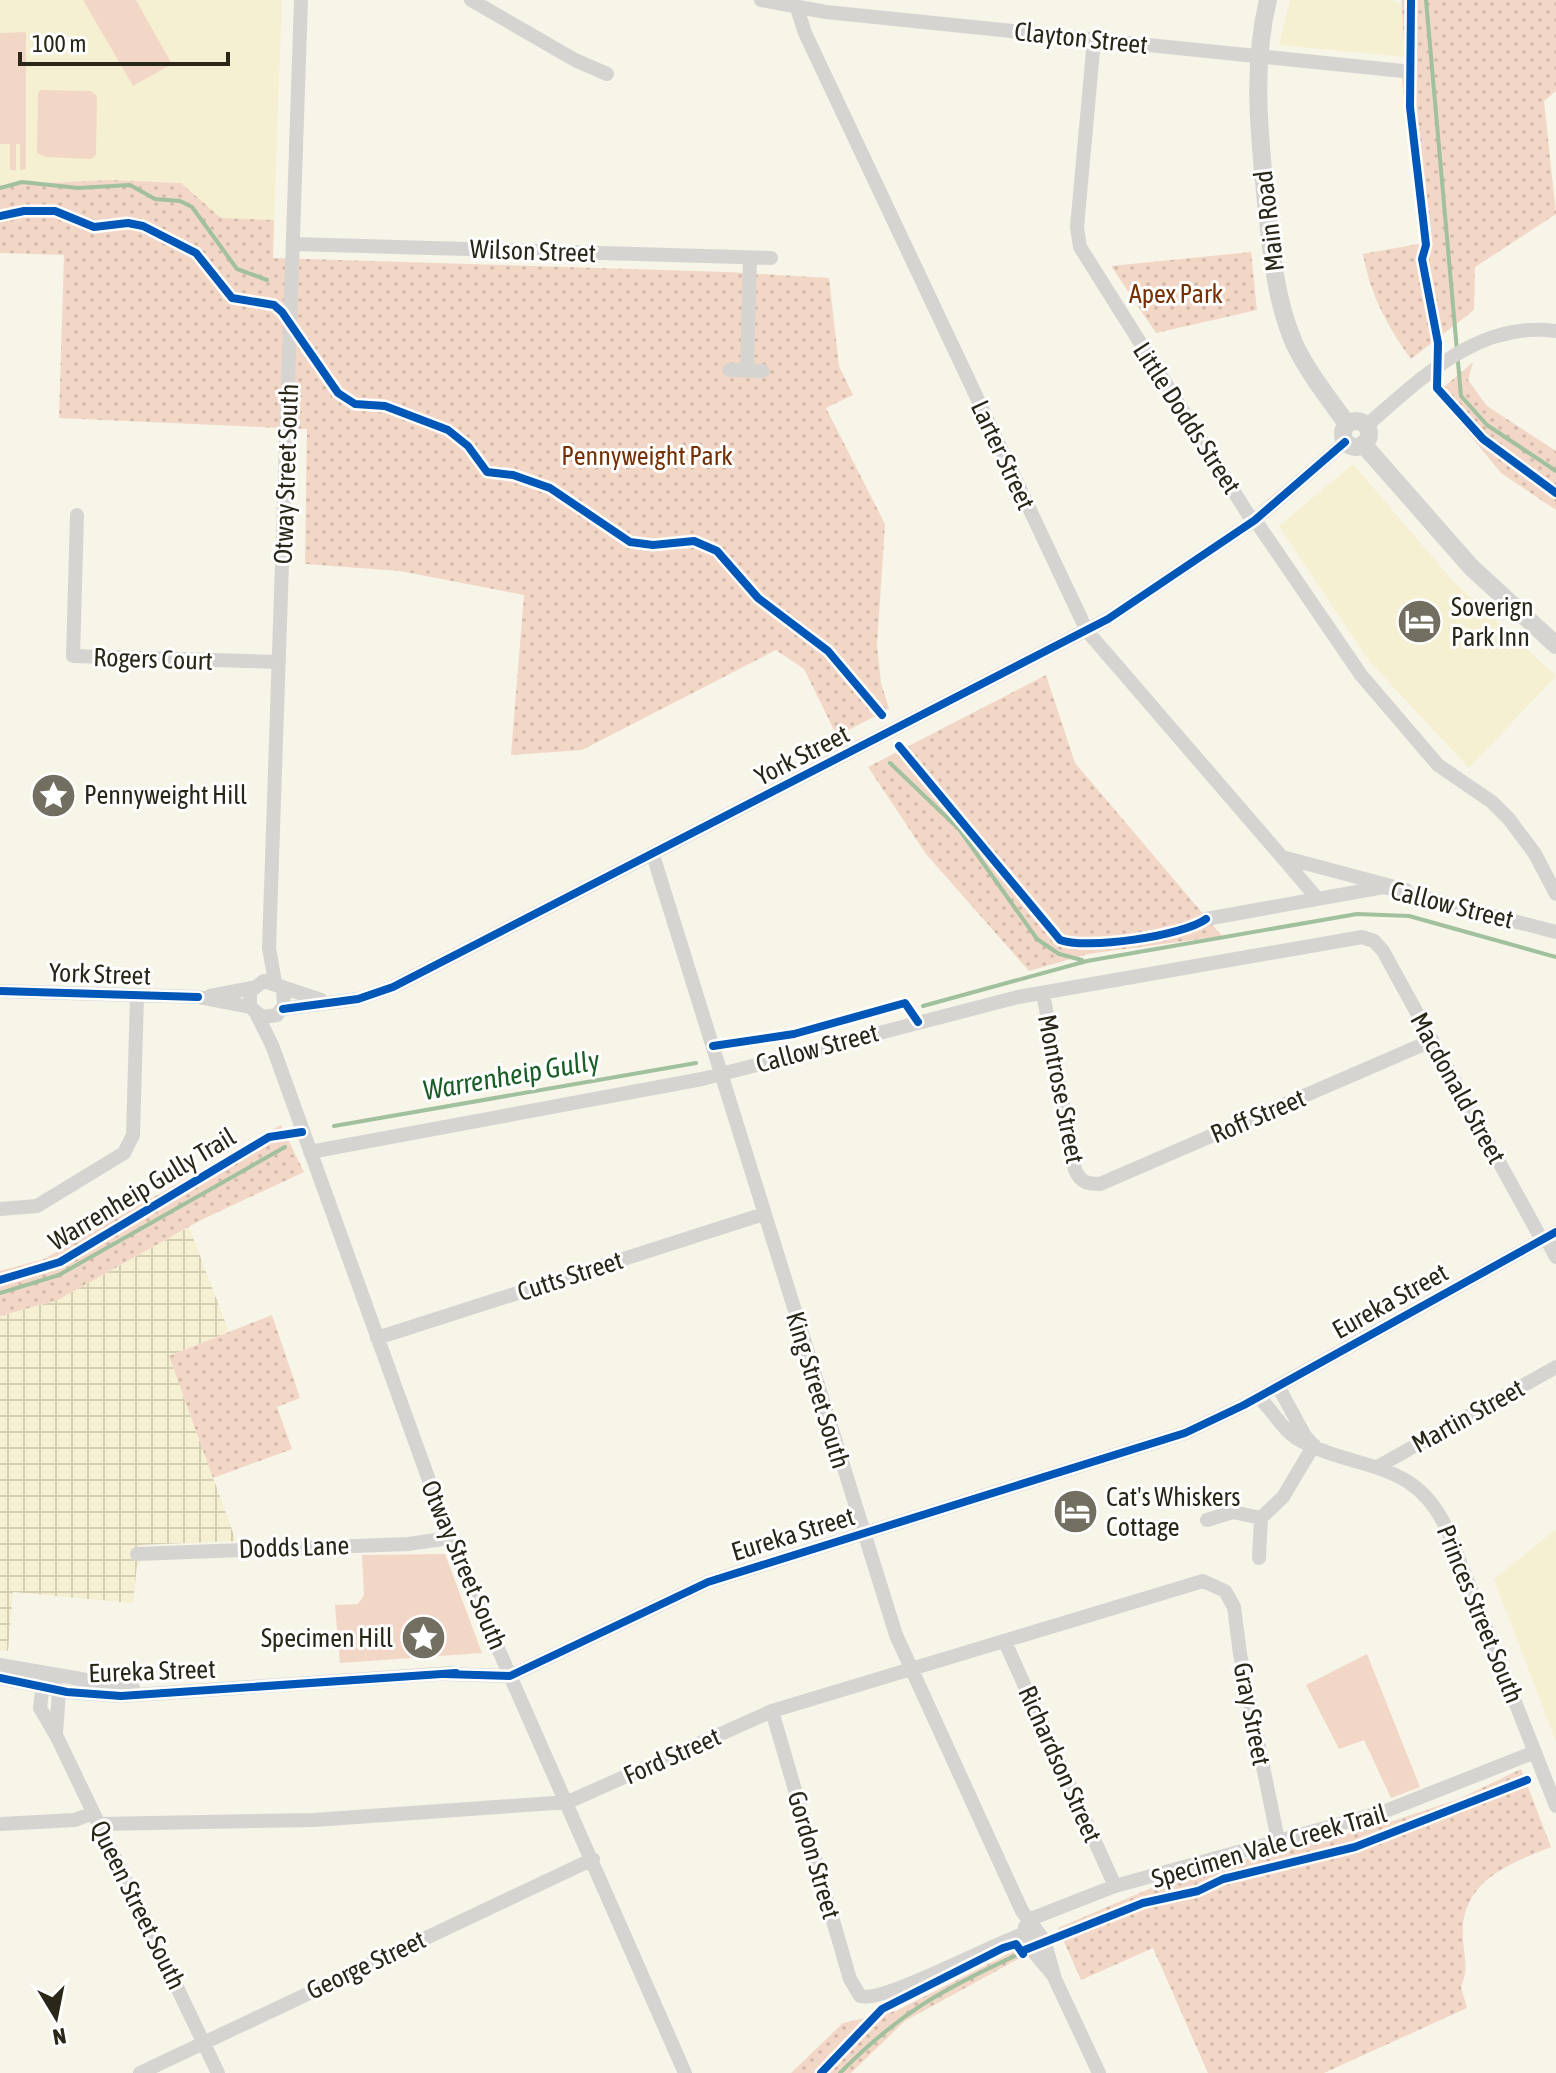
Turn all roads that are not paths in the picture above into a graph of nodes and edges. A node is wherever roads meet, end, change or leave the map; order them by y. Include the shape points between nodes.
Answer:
1 (301, 0) edge
2 (471, 0) edge
3 (761, 0) edge
4 (1268, 0) edge
5 (789, 4) edge
6 (1094, 40) junction
7 (1259, 57) junction
8 (1403, 71) dead end
9 (607, 74) dead end
10 (294, 244) junction
11 (750, 258) junction
12 (771, 258) dead end
13 (1556, 331) edge
14 (729, 370) dead end
15 (747, 370) junction
16 (763, 371) dead end
17 (1356, 434) junction
18 (77, 515) dead end
19 (1254, 521) junction
20 (1087, 631) junction
21 (1556, 645) edge
22 (279, 662) junction
23 (653, 855) junction
24 (1282, 857) junction
25 (1406, 890) junction
26 (1556, 894) edge
27 (1316, 897) junction
28 (1206, 919) dead end
29 (1556, 932) edge
30 (1371, 939) joint
31 (269, 948) junction
32 (255, 986) junction
33 (279, 986) junction
34 (0, 991) edge
35 (1043, 993) junction
36 (137, 996) junction
37 (198, 997) junction
38 (326, 1001) junction
39 (254, 1011) junction
40 (280, 1012) junction
41 (1431, 1041) junction
42 (272, 1045) junction
43 (721, 1074) junction
44 (310, 1152) junction
45 (1084, 1183) joint
46 (0, 1209) edge
47 (764, 1214) junction
48 (1548, 1236) edge
49 (1556, 1257) edge
50 (377, 1338) junction
51 (1556, 1367) edge
52 (1278, 1386) junction
53 (1258, 1397) junction
54 (1314, 1445) junction
55 (1379, 1466) junction
56 (1261, 1518) junction
57 (1207, 1520) dead end
58 (863, 1534) junction
59 (450, 1538) junction
60 (137, 1554) dead end
61 (1259, 1558) dead end
62 (1225, 1591) joint
63 (1005, 1642) junction
64 (0, 1665) edge
65 (508, 1671) junction
66 (910, 1671) junction
67 (0, 1678) edge
68 (43, 1680) junction
69 (59, 1691) junction
70 (168, 1691) junction
71 (772, 1711) junction
72 (57, 1737) junction
73 (1535, 1752) junction
74 (568, 1802) junction
75 (1556, 1806) edge
76 (96, 1818) junction
77 (0, 1824) edge
78 (1278, 1840) junction
79 (593, 1859) junction
80 (1115, 1886) junction
81 (1025, 1921) junction
82 (203, 2042) junction
83 (140, 2073) edge
84 (218, 2073) edge
85 (685, 2073) edge
86 (1099, 2073) edge

1 - 10 street, Otway Street South
2 - 9 street
3 - 5 street, Clayton Street
4 - 7 main road, Main Road
5 - 6 street, Clayton Street
5 - 20 street, Larter Street
6 - 7 street, Clayton Street
6 - 19 street, Little Dodds Street via 1077,227 1080,247
7 - 8 street, Clayton Street
7 - 17 main road, Main Road via 1260,139 1280,301 1303,362
10 - 11 street, Wilson Street
10 - 22 street, Otway Street South
11 - 12 street, Wilson Street
11 - 15 street
13 - 17 street, York Street via 1503,331 1466,347
14 - 15 street
15 - 16 street
17 - 19 street, York Street
17 - 21 main road, Main Road via 1471,567
18 - 22 street, Rogers Court via 73,656
19 - 20 street, York Street
19 - 26 street, Little Dodds Street via 1361,675 1438,765 1509,819
20 - 23 street, York Street
20 - 24 street, Larter Street
22 - 31 street, Otway Street South
23 - 38 street, York Street via 393,987 358,999
23 - 43 street, King Street South
24 - 25 street
24 - 27 street, Larter Street
25 - 27 street, Callow Street via 1377,887
25 - 29 street, Callow Street
27 - 28 street, Callow Street
30 - 35 street, Callow Street via 1346,938
30 - 41 street, Macdonald Street via 1383,951
31 - 32 street, Otway Street South
31 - 33 street, Otway Street South
32 - 33 street, York Street
32 - 37 street, York Street
32 - 39 street, Otway Street South
33 - 38 street, York Street
33 - 40 street, Otway Street South
34 - 36 street, York Street
35 - 43 street, Callow Street
35 - 45 street, Montrose Street via 1075,1170
36 - 37 street, York Street
36 - 46 street via 133,1135 124,1153 37,1206
37 - 39 street, York Street
38 - 40 street, York Street
39 - 40 street, York Street
39 - 42 street, Otway Street South
40 - 42 street, Otway Street South
41 - 45 street, Roff Street via 1100,1184
41 - 48 street, Macdonald Street
42 - 44 street, Otway Street South
43 - 44 street, Callow Street
43 - 47 street, King Street South
44 - 50 street, Otway Street South
47 - 50 street, Cutts Street
47 - 58 street, King Street South
48 - 49 street, Macdonald Street
48 - 52 street, Eureka Street
50 - 59 street, Otway Street South
51 - 55 street, Martin Street
52 - 53 street, Eureka Street
52 - 54 street
53 - 54 street, Princes Street South via 1292,1435
53 - 58 street, Eureka Street via 1170,1439
54 - 55 street, Princes Street South
54 - 56 street via 1283,1497
55 - 73 street, Princes Street South via 1414,1487 1441,1516
56 - 57 street via 1236,1512
56 - 61 street
58 - 65 street, Eureka Street via 708,1582
58 - 66 street, King Street South
59 - 60 street, Dodds Lane
59 - 65 street, Otway Street South
62 - 63 street, Ford Street via 1195,1582
62 - 78 street, Gray Street via 1238,1622
63 - 66 street, Ford Street
63 - 80 street, Richardson Street
64 - 68 street, Eureka Street
65 - 70 street, Eureka Street
65 - 74 street, Otway Street South
66 - 71 street, Ford Street
66 - 81 street, King Street South
67 - 68 street, Eureka Street
68 - 69 street
68 - 70 street, Eureka Street
68 - 72 street, Queen Street South via 41,1712
69 - 70 street, Eureka Street via 114,1696
69 - 72 street, Queen Street South
71 - 74 street, Ford Street
71 - 81 street, Gordon Street via 850,1979 860,1996 890,1993 985,1947
72 - 76 street, Queen Street South
73 - 75 street, Princes Street South
73 - 78 street via 1383,1812
74 - 76 street, Ford Street via 314,1820
74 - 79 street, Otway Street South
76 - 77 street, Ford Street
76 - 82 street, Queen Street South
78 - 80 street
79 - 82 street, George Street
79 - 85 street, Otway Street South
80 - 81 street
81 - 86 street, King Street South via 1044,1940 1055,1979
82 - 83 street, George Street
82 - 84 street, Queen Street South

